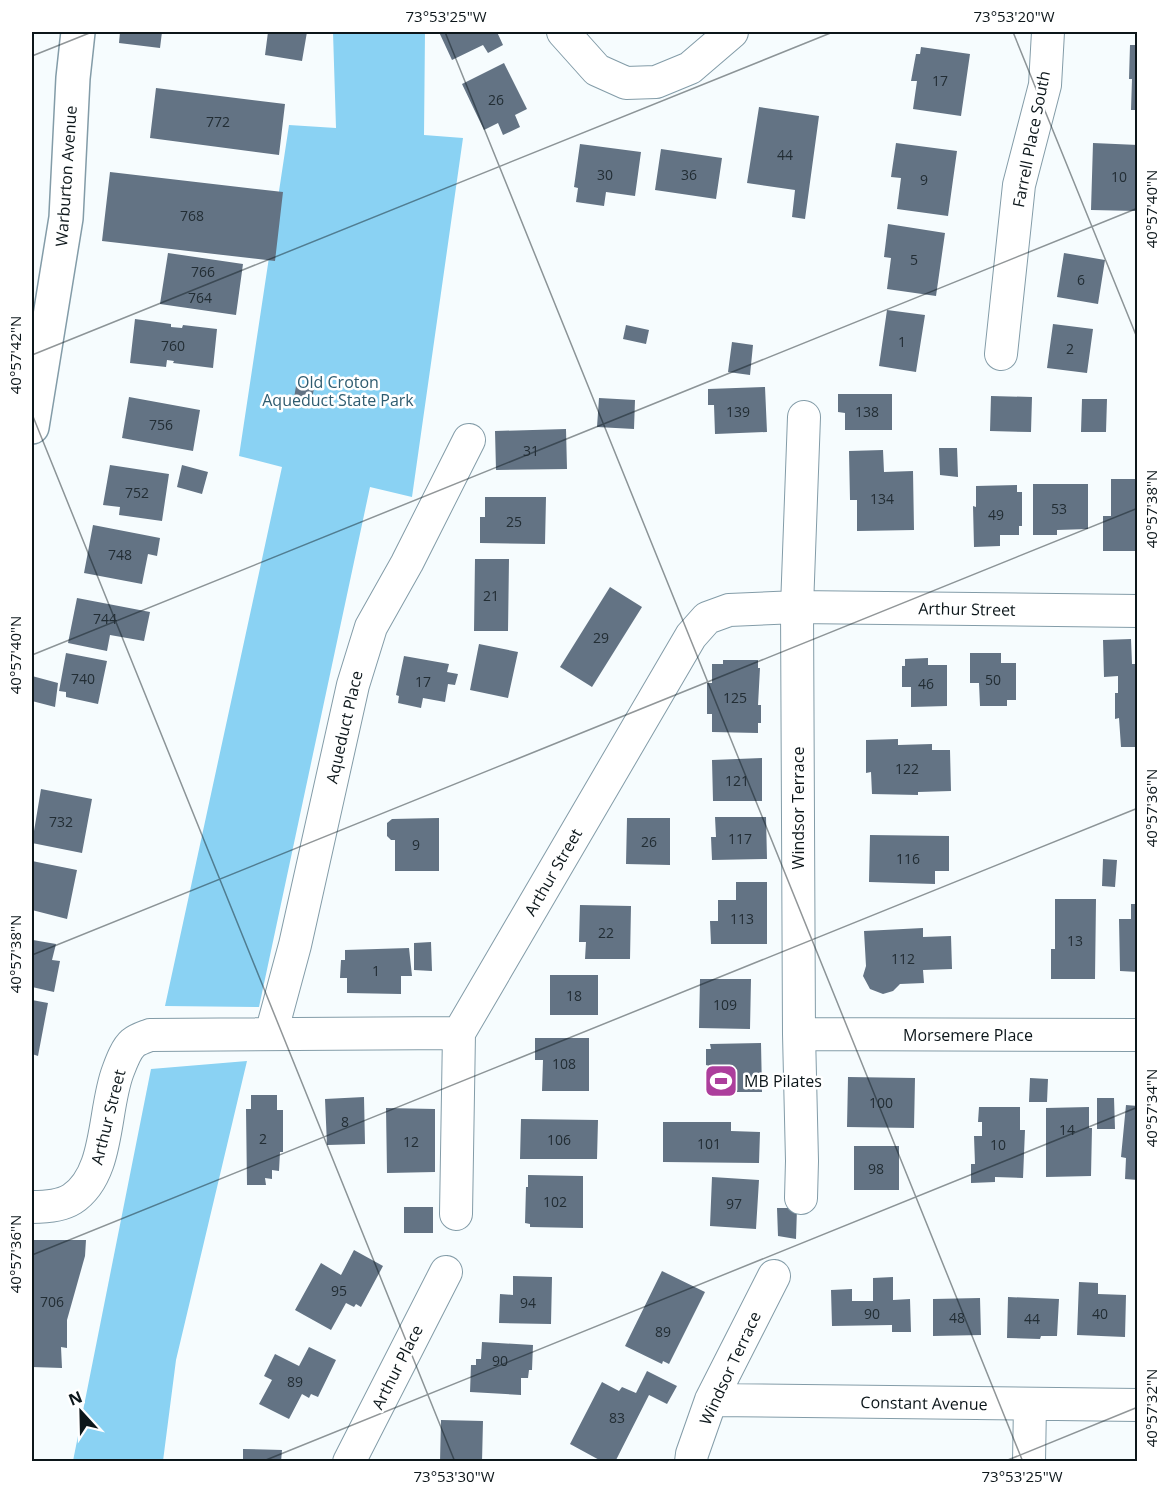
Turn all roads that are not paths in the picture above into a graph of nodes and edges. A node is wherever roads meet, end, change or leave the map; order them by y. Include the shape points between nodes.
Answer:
1 (78, 32) edge
2 (563, 32) edge
3 (732, 32) edge
4 (1048, 32) edge
5 (1001, 354) dead end
6 (804, 417) dead end
7 (32, 427) edge
8 (469, 440) dead end
9 (797, 607) junction
10 (1137, 611) edge
11 (459, 1033) junction
12 (271, 1034) junction
13 (798, 1034) junction
14 (1137, 1035) edge
15 (801, 1198) dead end
16 (32, 1207) edge
17 (456, 1214) dead end
18 (446, 1272) dead end
19 (774, 1276) dead end
20 (711, 1400) junction
21 (1030, 1404) junction
22 (1137, 1406) edge
23 (349, 1461) edge
24 (691, 1461) edge
25 (1029, 1461) edge

1 - 7 street, Warburton Avenue via 66,218
2 - 3 street via 597,70 626,83 656,82 690,68
4 - 5 street, Farrell Place South via 1045,85 1020,185
6 - 9 street, Windsor Terrace
8 - 12 street, Aqueduct Place via 371,627 353,685 295,945
9 - 10 street, Arthur Street
9 - 11 street, Arthur Street via 729,610 707,618 691,636
9 - 13 street, Windsor Terrace
11 - 12 street, Arthur Street
11 - 17 street
12 - 16 street, Arthur Street via 150,1035 133,1043 112,1086 98,1165 87,1186 71,1200 49,1207
13 - 14 street, Morsemere Place
13 - 15 street, Windsor Terrace
18 - 23 street, Arthur Place
19 - 20 street, Windsor Terrace
20 - 21 street, Constant Avenue
20 - 24 street, Windsor Terrace
21 - 22 street, Constant Avenue
21 - 25 street

